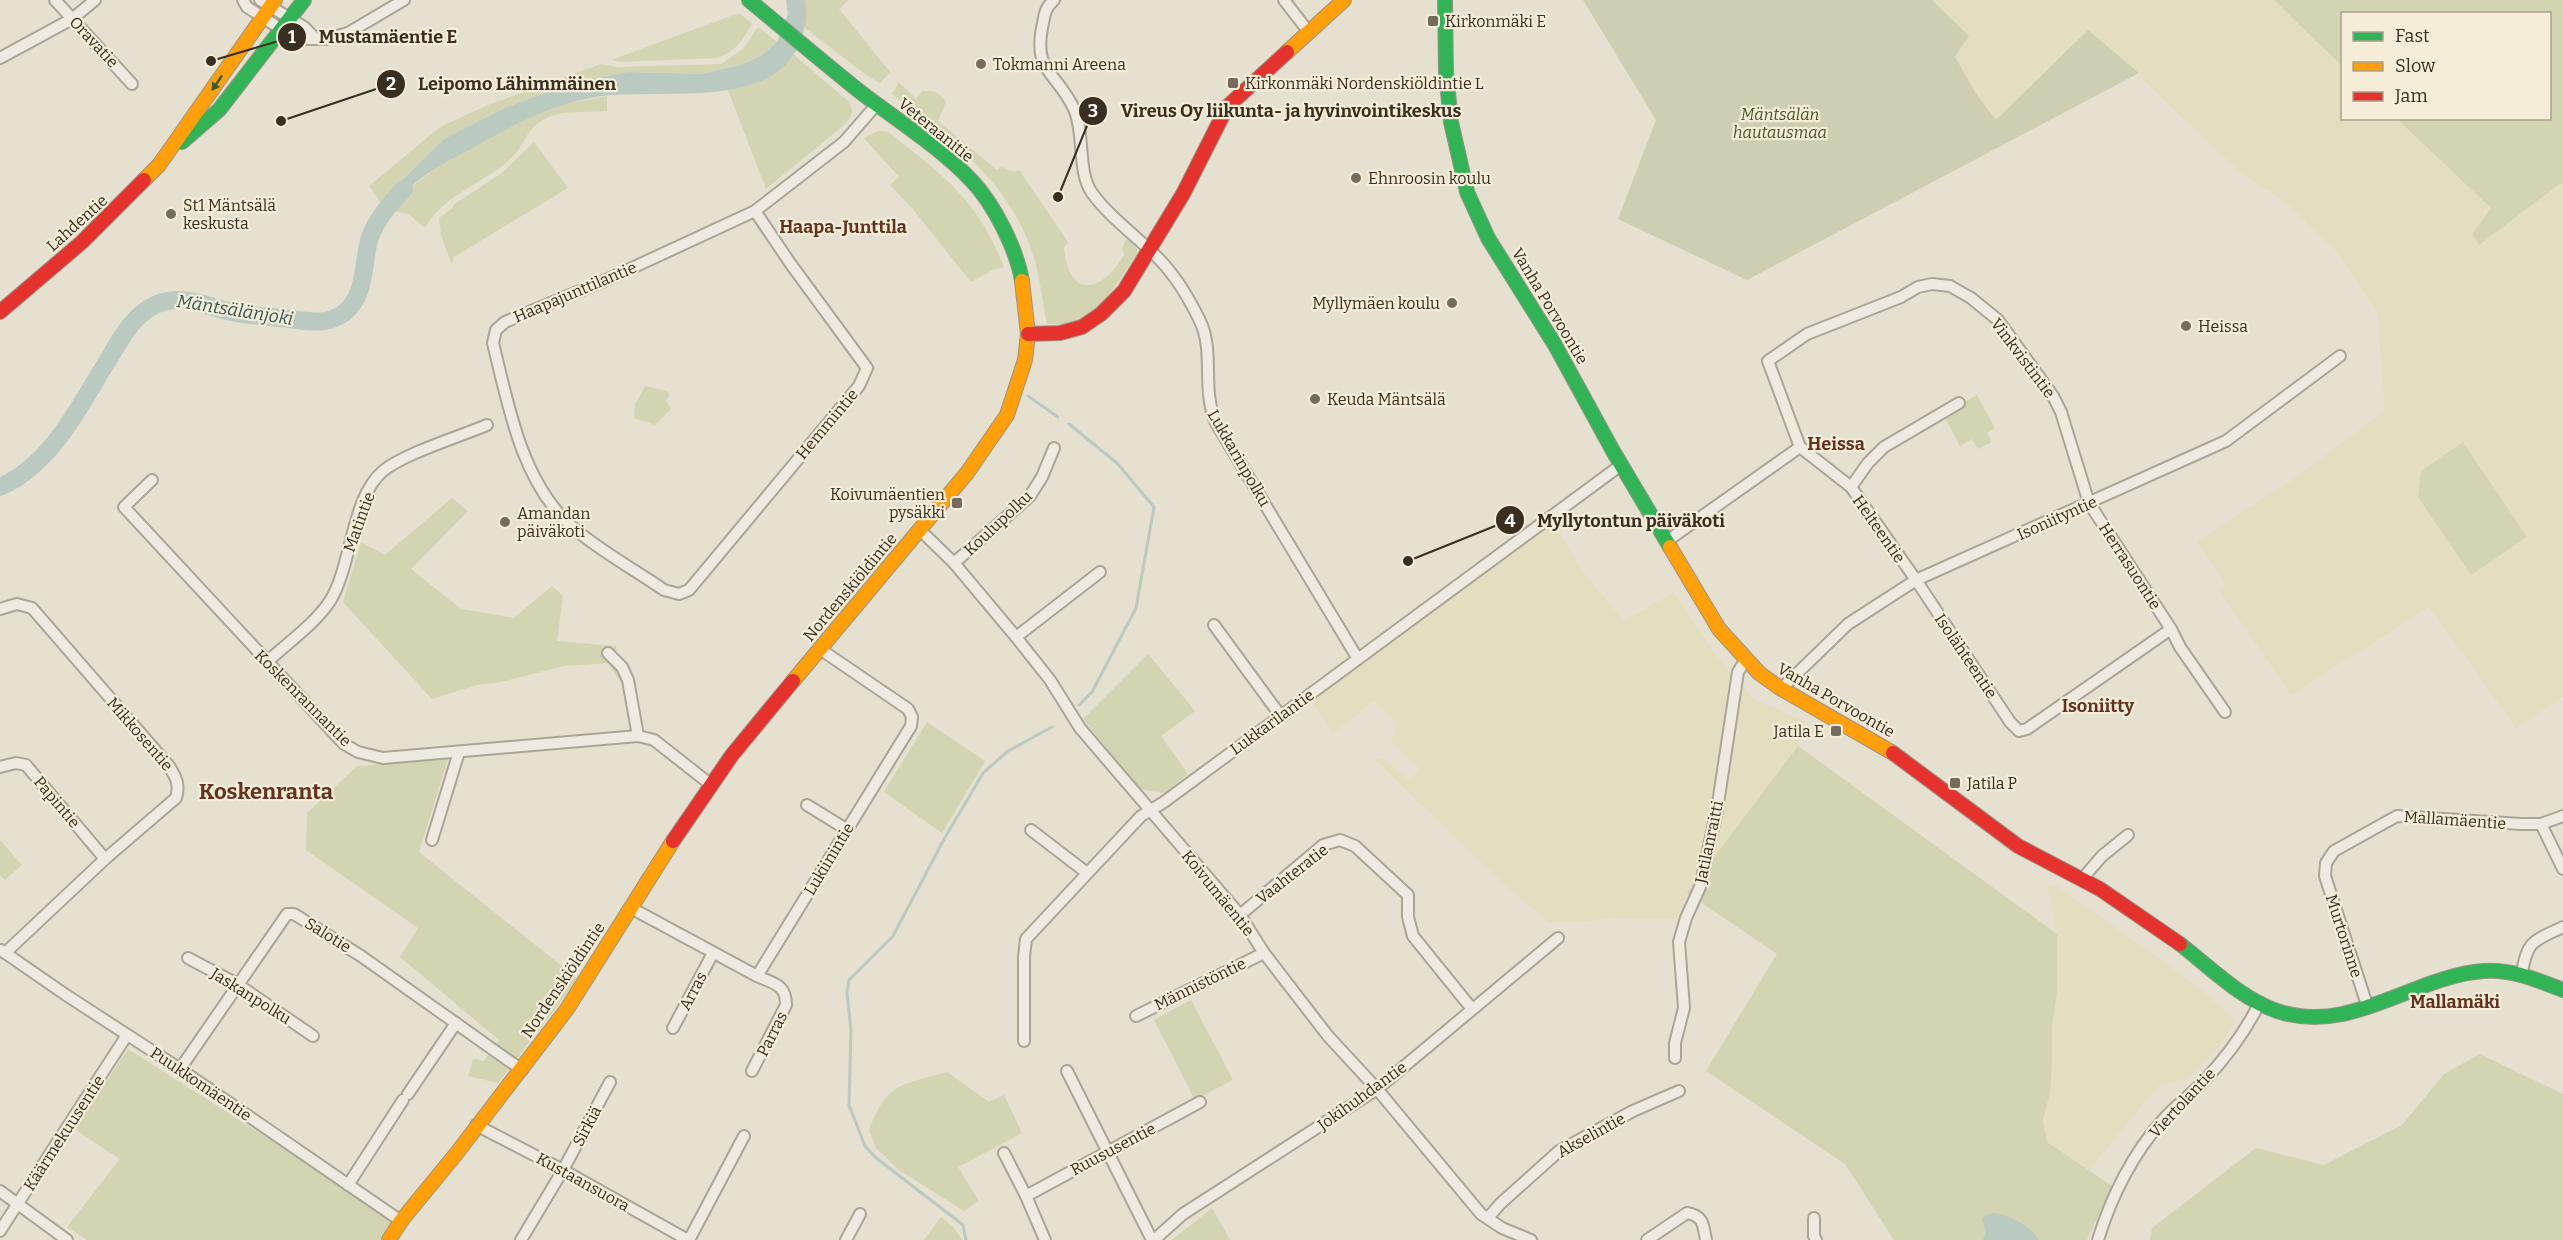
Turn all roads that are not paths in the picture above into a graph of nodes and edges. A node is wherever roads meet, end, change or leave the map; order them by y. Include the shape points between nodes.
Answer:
1 (55, 0) edge
2 (95, 0) edge
3 (243, 0) edge
4 (304, 0) edge
5 (404, 0) edge
6 (749, 0) edge
7 (1054, 0) edge
8 (1284, 0) edge
9 (1344, 0) edge
10 (1445, 0) edge
11 (267, 6) edge
12 (290, 18) junction
13 (72, 19) junction
14 (281, 30) junction
15 (1308, 31) junction
16 (315, 38) junction
17 (0, 58) edge
18 (132, 84) dead end
19 (877, 104) junction
20 (170, 151) junction
21 (755, 211) junction
22 (1150, 250) junction
23 (0, 312) edge
24 (1028, 334) junction
25 (2340, 356) dead end
26 (1959, 403) dead end
27 (488, 425) dead end
28 (1800, 447) junction
29 (1054, 448) dead end
30 (1621, 465) junction
31 (152, 480) dead end
32 (1851, 487) junction
33 (2089, 503) junction
34 (919, 529) junction
35 (1667, 541) junction
36 (954, 563) junction
37 (1100, 572) dead end
38 (1916, 579) junction
39 (679, 594) joint
40 (0, 609) edge
41 (1214, 625) dead end
42 (2171, 629) junction
43 (1016, 637) junction
44 (820, 649) junction
45 (608, 652) dead end
46 (1358, 659) junction
47 (1745, 661) junction
48 (267, 662) junction
49 (1781, 689) junction
50 (2225, 712) dead end
51 (1280, 715) junction
52 (638, 736) junction
53 (459, 752) junction
54 (0, 767) edge
55 (710, 784) junction
56 (807, 806) dead end
57 (1149, 810) junction
58 (2563, 816) edge
59 (2541, 824) junction
60 (846, 829) junction
61 (1031, 830) dead end
62 (2128, 835) dead end
63 (432, 840) dead end
64 (105, 859) junction
65 (2326, 863) joint
66 (2563, 869) edge
67 (1087, 873) junction
68 (2083, 878) junction
69 (631, 908) junction
70 (1240, 915) junction
71 (2563, 927) edge
72 (1558, 938) dead end
73 (3, 951) edge
74 (713, 953) junction
75 (1264, 953) junction
76 (188, 958) dead end
77 (2522, 973) junction
78 (757, 976) junction
79 (237, 984) junction
80 (2563, 990) edge
81 (2259, 1004) junction
82 (2367, 1008) junction
83 (1472, 1009) junction
84 (1136, 1016) dead end
85 (456, 1023) junction
86 (673, 1028) dead end
87 (127, 1035) junction
88 (313, 1036) dead end
89 (1024, 1041) dead end
90 (1676, 1058) dead end
91 (180, 1069) junction
92 (522, 1070) junction
93 (752, 1071) dead end
94 (1067, 1071) dead end
95 (610, 1082) dead end
96 (1377, 1089) junction
97 (1679, 1091) dead end
98 (1200, 1102) dead end
99 (476, 1125) junction
100 (744, 1136) dead end
101 (1004, 1153) dead end
102 (1106, 1153) junction
103 (563, 1170) junction
104 (348, 1185) junction
105 (0, 1191) edge
106 (1026, 1196) junction
107 (18, 1204) junction
108 (860, 1214) dead end
109 (1488, 1218) junction
110 (1814, 1218) dead end
111 (401, 1221) junction
112 (0, 1231) edge
113 (67, 1240) edge
114 (389, 1240) edge
115 (521, 1240) edge
116 (689, 1240) edge
117 (846, 1240) edge
118 (1045, 1240) edge
119 (1153, 1240) edge
120 (1531, 1240) edge
121 (1647, 1240) edge
122 (1706, 1240) edge
123 (1816, 1240) edge
124 (2098, 1240) edge

1 - 13 street, Oravatie
2 - 13 street
3 - 11 street via 247,7
4 - 12 main road, Lahdentie
5 - 16 street via 338,37
6 - 19 main road, Veteraanitie
7 - 22 street, Lukkarinpolku via 1046,6 1040,48 1042,63 1074,109 1088,186 1113,217
8 - 15 street
9 - 15 main road
10 - 30 main road, Vanha Porvoontie via 1451,112 1466,188 1490,241 1567,363
11 - 12 street
11 - 14 street
11 -> 20 main road, Lahdentie
12 - 14 main road, Lahdentie
12 - 16 street
13 - 17 street
13 - 18 street, Oravatie
14 - 16 street via 296,39
14 - 20 main road, Lahdentie via 219,110
15 - 22 main road via 1227,107
19 - 21 street, Haapajunttilantie via 844,142
19 - 24 main road, Veteraanitie via 973,182 1006,232 1020,267
20 - 23 main road, Lahdentie via 82,242
21 - 39 street, Hemmintie via 867,368 860,386 689,590
21 - 39 street, Haapajunttilantie via 505,322 496,330 493,343 518,444 556,511 664,590
22 - 24 main road via 1124,291 1096,320 1070,333
22 - 46 street, Lukkarinpolku via 1202,323 1209,408 1216,423
24 - 34 main road, Nordenskiöldintie via 1025,360 1007,415 967,473
25 - 33 street, Isoniityntie via 2226,441
26 - 32 street via 1884,447
27 - 48 street, Matintie via 395,463 376,478 364,499 329,602
28 - 32 street, Helteentie
28 - 33 street, Vinkvistintie via 1768,361 1807,334 1918,287 1950,286 1998,320 2053,396
28 - 35 street
29 - 36 street, Koulupolku via 1030,496
30 - 35 main road, Vanha Porvoontie
30 - 46 street, Lukkarilantie
31 - 48 street, Koskenrannantie via 124,507
32 - 38 street, Helteentie
33 - 38 street, Isoniityntie
33 - 42 street, Herrasuontie
34 - 36 street, Koivumäentie
34 - 44 main road, Nordenskiöldintie
35 - 47 main road, Vanha Porvoontie
36 - 43 street, Koivumäentie
37 - 43 street
38 - 42 street, Isolähteentie via 2019,731
38 - 49 street, Isoniityntie via 1848,624
40 - 64 street, Mikkosentie via 16,604 32,608 176,776 176,798
41 - 51 street
42 - 50 street, Herrasuontie
43 - 57 street, Koivumäentie via 1050,680 1080,728
44 - 55 main road, Nordenskiöldintie via 752,727
44 - 60 street, Lukiinintie via 908,709 912,717 911,726
45 - 52 street via 628,680
46 - 51 street, Lukkarilantie
47 - 49 main road, Vanha Porvoontie
47 - 90 street, Jatilanraitti via 1738,672 1719,799 1700,886 1679,942 1684,1008 1675,1043
48 - 53 street, Koskenrannantie via 344,744 358,752 383,758
49 - 68 main road, Vanha Porvoontie via 1899,756 2023,849
51 - 57 street, Lukkarilantie
52 - 53 street, Koskenrannantie
52 - 55 street, Koskenrannantie via 654,740
53 - 63 street
54 - 64 street, Papintie via 26,765
55 - 69 main road, Nordenskiöldintie
56 - 60 street
57 - 67 street, Lukkarilantie
57 - 70 street, Koivumäentie
58 - 59 street, Mallamäentie
59 - 65 street, Mallamäentie via 2397,816 2334,852
59 - 66 street
60 - 78 street, Lukiinintie
61 - 67 street
62 - 68 street
64 - 73 street, Mikkosentie
65 - 82 street, Murtorinne via 2325,876
67 - 89 street, Lukkarilantie via 1026,939
68 - 81 main road, Vanha Porvoontie
69 - 74 street
69 - 92 main road, Nordenskiöldintie via 567,1009
70 - 75 street, Koivumäentie
70 - 83 street, Vaahteratie via 1323,845 1340,840 1355,846 1408,895 1413,936
71 - 77 street via 2530,945
72 - 83 street, Jokihuhdantie
73 - 87 street, Puukkomäentie
74 - 78 street
74 - 86 street, Arras
75 - 84 street, Männistöntie
75 - 96 street, Koivumäentie via 1328,1036
76 - 79 street, Jaskanpolku
77 - 80 main road, Vanha Porvoontie
77 - 82 main road, Vanha Porvoontie via 2484,970 2445,978
78 - 93 street, Parras via 781,987 786,1005
79 - 85 street, Salotie via 287,914 294,914
79 - 88 street, Jaskanpolku
79 - 91 street, Salotie
81 - 82 main road, Vanha Porvoontie via 2307,1018
81 - 124 street, Viertolantie via 2211,1074 2163,1119 2141,1148
83 - 96 street, Jokihuhdantie
85 - 92 street, Salotie
85 - 104 street
87 - 91 street, Puukkomäentie
87 - 107 street, Käärmekuusentie
91 - 104 street, Puukkomäentie
92 - 99 main road, Nordenskiöldintie
94 - 102 street
95 - 103 street, Sirkiä
96 - 109 street, Koivumäentie
96 - 119 street, Jokihuhdantie via 1183,1214
97 - 109 street, Akselintie via 1559,1151
98 - 102 street, Ruususentie
99 - 103 street, Kustaansuora
99 - 111 main road, Nordenskiöldintie
100 - 116 street
101 - 106 street
102 - 106 street, Ruususentie
102 - 119 street
103 - 115 street, Sirkiä
103 - 116 street, Kustaansuora
104 - 111 street, Puukkomäentie
105 - 107 street
106 - 118 street
107 - 112 street, Käärmekuusentie
107 - 113 street
108 - 117 street
109 - 120 street, Koivumäentie
110 - 123 street
111 - 114 main road, Nordenskiöldintie
121 - 122 street via 1687,1213 1703,1221

